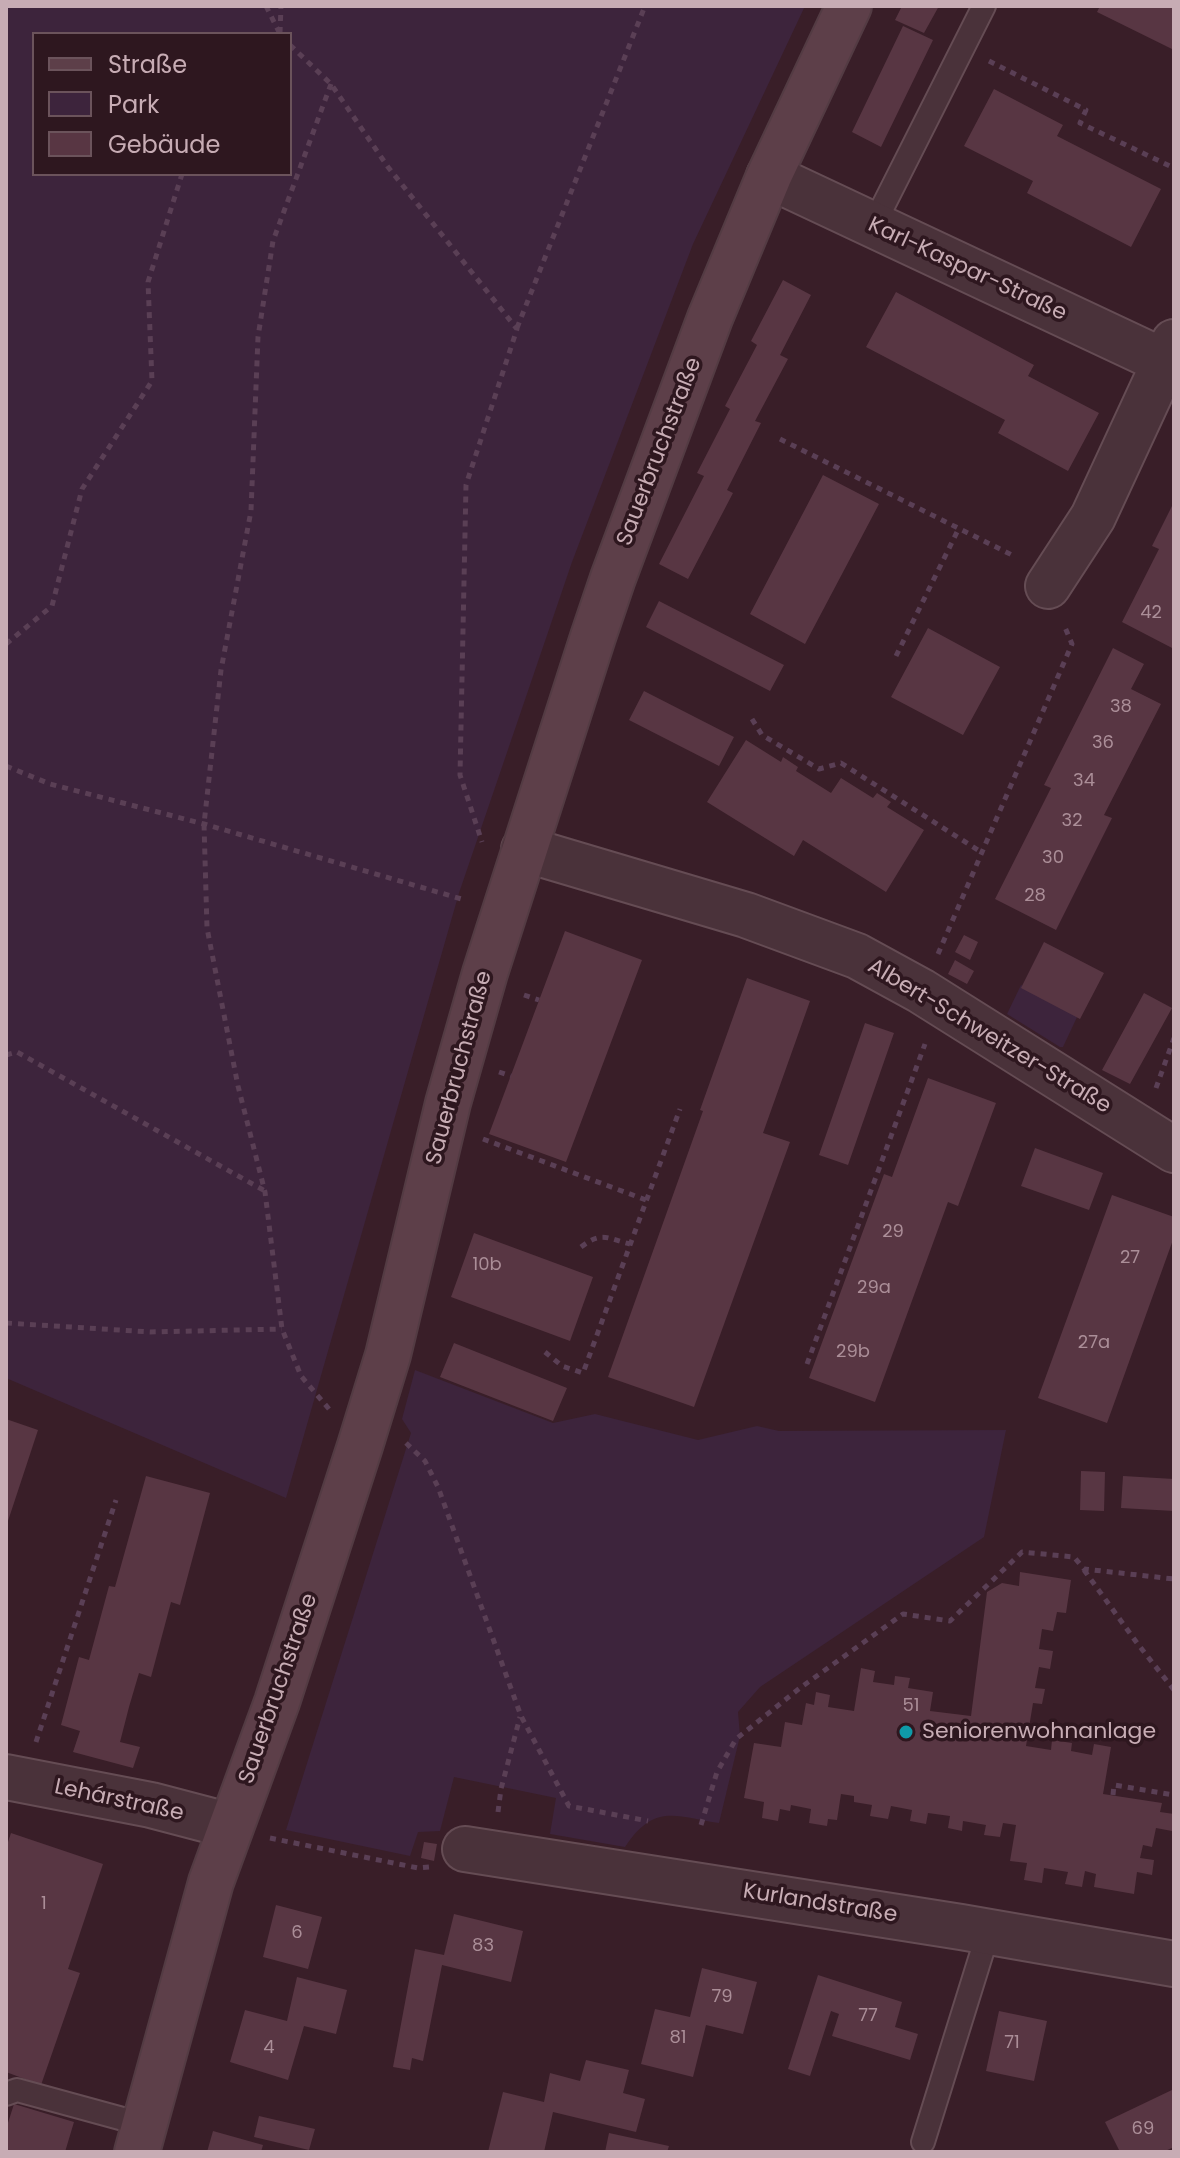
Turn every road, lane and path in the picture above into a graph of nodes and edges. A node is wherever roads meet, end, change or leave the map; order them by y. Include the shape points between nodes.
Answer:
1 (266, 6) edge
2 (281, 6) edge
3 (645, 6) edge
4 (849, 6) edge
5 (984, 6) edge
6 (279, 32) edge
7 (280, 32) edge
8 (292, 47) edge
9 (963, 48) junction
10 (331, 84) junction
11 (1174, 168) edge
12 (181, 176) edge
13 (769, 176) junction
14 (873, 226) junction
15 (517, 329) junction
16 (1169, 352) edge
17 (780, 439) dead end
18 (959, 528) junction
19 (1048, 586) junction
20 (6, 644) edge
21 (896, 656) dead end
22 (752, 719) dead end
23 (6, 766) edge
24 (204, 824) junction
25 (503, 846) junction
26 (981, 852) junction
27 (505, 912) junction
28 (925, 1012) junction
29 (1174, 1038) edge
30 (6, 1055) edge
31 (680, 1109) dead end
32 (471, 1134) dead end
33 (1158, 1140) edge
34 (265, 1192) junction
35 (646, 1200) junction
36 (630, 1244) junction
37 (581, 1247) dead end
38 (6, 1323) edge
39 (282, 1329) junction
40 (545, 1352) dead end
41 (807, 1364) dead end
42 (406, 1443) dead end
43 (360, 1446) junction
44 (116, 1500) dead end
45 (1084, 1569) junction
46 (1174, 1579) edge
47 (1174, 1690) edge
48 (521, 1716) junction
49 (15, 1779) edge
50 (1113, 1795) dead end
51 (1174, 1795) edge
52 (648, 1821) dead end
53 (701, 1825) dead end
54 (231, 1826) junction
55 (479, 1851) junction
56 (988, 1933) junction
57 (1174, 1964) edge
58 (6, 2094) edge
59 (141, 2139) edge
60 (923, 2142) dead end

1 - 6 path
2 - 7 path
3 - 15 path
4 - 13 street, Sauerbruchstraße
5 - 9 lane
8 - 10 path
9 - 11 path via 1086,110 1080,123
9 - 14 lane
10 - 15 path via 388,167
10 - 24 path via 273,241 258,337 251,511 221,670
12 - 20 path via 148,282 152,381 82,489 52,606
13 - 14 street, Karl-Kaspar-Straße
13 - 25 street, Sauerbruchstraße
14 - 16 street, Karl-Kaspar-Straße
15 - 25 path via 466,485 460,775
16 - 19 street, Karl-Kaspar-Straße via 1093,517
17 - 18 path
18 - 19 path via 1017,558
18 - 21 path
19 - 26 path via 1072,644
22 - 26 path via 762,735 796,756 819,769 841,763
23 - 24 path via 50,784
24 - 27 path
24 - 34 path via 207,928
25 - 27 street, Sauerbruchstraße
25 - 28 street, Albert-Schweitzer-Straße via 761,920 857,956
26 - 28 path
27 - 43 street, Sauerbruchstraße via 448,1103 402,1299
28 - 33 street, Albert-Schweitzer-Straße
28 - 41 path
29 - 33 path via 1149,1107
30 - 34 path via 17,1052
31 - 35 path
32 - 35 path
34 - 39 path
35 - 36 path
36 - 37 path via 594,1237
36 - 40 path via 583,1373 562,1366
38 - 39 path via 150,1332
39 - 43 path via 301,1376
42 - 48 path via 425,1461 438,1487
43 - 54 street, Sauerbruchstraße
44 - 49 path
45 - 46 path
45 - 47 path
45 - 53 path via 1074,1557 1022,1552 950,1621 903,1614 736,1739 717,1772
48 - 52 path via 569,1806
48 - 55 path
49 - 54 street, Lehárstraße
50 - 51 path via 1114,1785
54 - 55 path via 418,1868
54 - 59 street, Sauerbruchstraße
55 - 56 street, Kurlandstraße
56 - 57 street, Kurlandstraße
56 - 60 lane
58 - 59 lane via 17,2090

